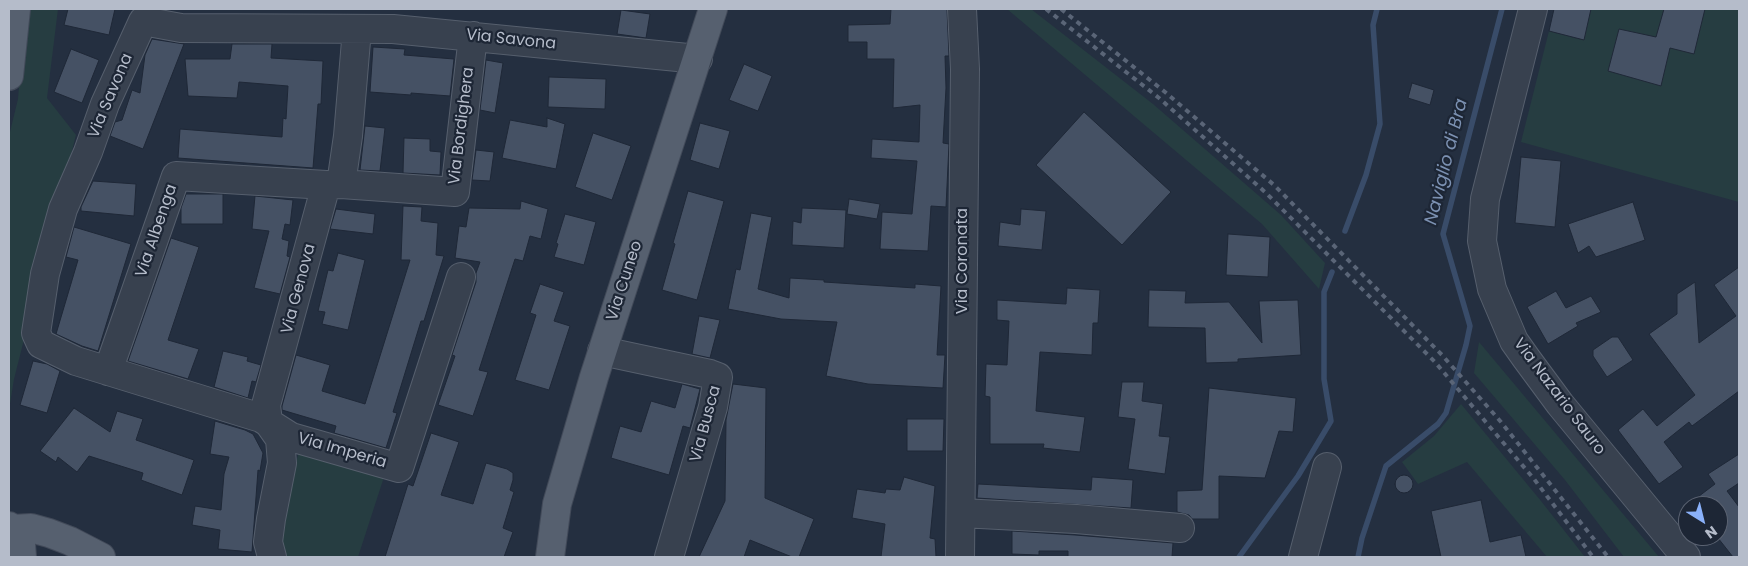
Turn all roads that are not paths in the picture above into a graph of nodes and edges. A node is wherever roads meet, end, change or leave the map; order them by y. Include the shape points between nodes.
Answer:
1 (16, 9) edge
2 (714, 9) edge
3 (962, 9) edge
4 (1533, 9) edge
5 (324, 19) edge
6 (357, 29) junction
7 (473, 36) junction
8 (698, 60) junction
9 (9, 76) edge
10 (334, 185) junction
11 (461, 277) dead end
12 (41, 344) joint
13 (602, 351) junction
14 (108, 371) junction
15 (268, 422) junction
16 (1327, 467) dead end
17 (961, 513) junction
18 (10, 526) edge
19 (1180, 528) dead end
20 (22, 557) edge
21 (101, 557) edge
22 (272, 557) edge
23 (550, 557) edge
24 (669, 557) edge
25 (960, 557) edge
26 (1303, 557) edge
27 (1686, 557) edge

1 - 9 main road
2 - 8 main road, Via Cuneo
3 - 17 street, Via Coronata via 965,69
4 - 27 street, Via Nazario Sauro via 1485,199 1482,241 1492,289 1514,341 1526,358
5 - 6 street, Via Savona
5 - 12 street, Via Savona via 181,28 143,22 105,104 63,209 44,284 36,333
6 - 7 street, Via Savona
6 - 10 street, Via Genova via 348,136
7 - 8 street, Via Savona
7 - 10 street, Via Bordighera via 455,192
8 - 13 main road, Via Cuneo
10 - 14 street, Via Albenga via 176,176
10 - 15 street, Via Genova via 266,405
11 - 15 street, Via Imperia via 399,468 291,437
12 - 14 street, Via Imperia via 76,361
13 - 23 main road, Via Cuneo via 557,504
13 - 24 street, Via Busca via 718,377 713,407
14 - 15 street, Via Imperia
15 - 22 street via 280,440 282,463 268,542
16 - 26 street
17 - 19 street
17 - 25 street, Via Coronata
18 - 20 main road via 21,545
18 - 21 main road via 49,533

